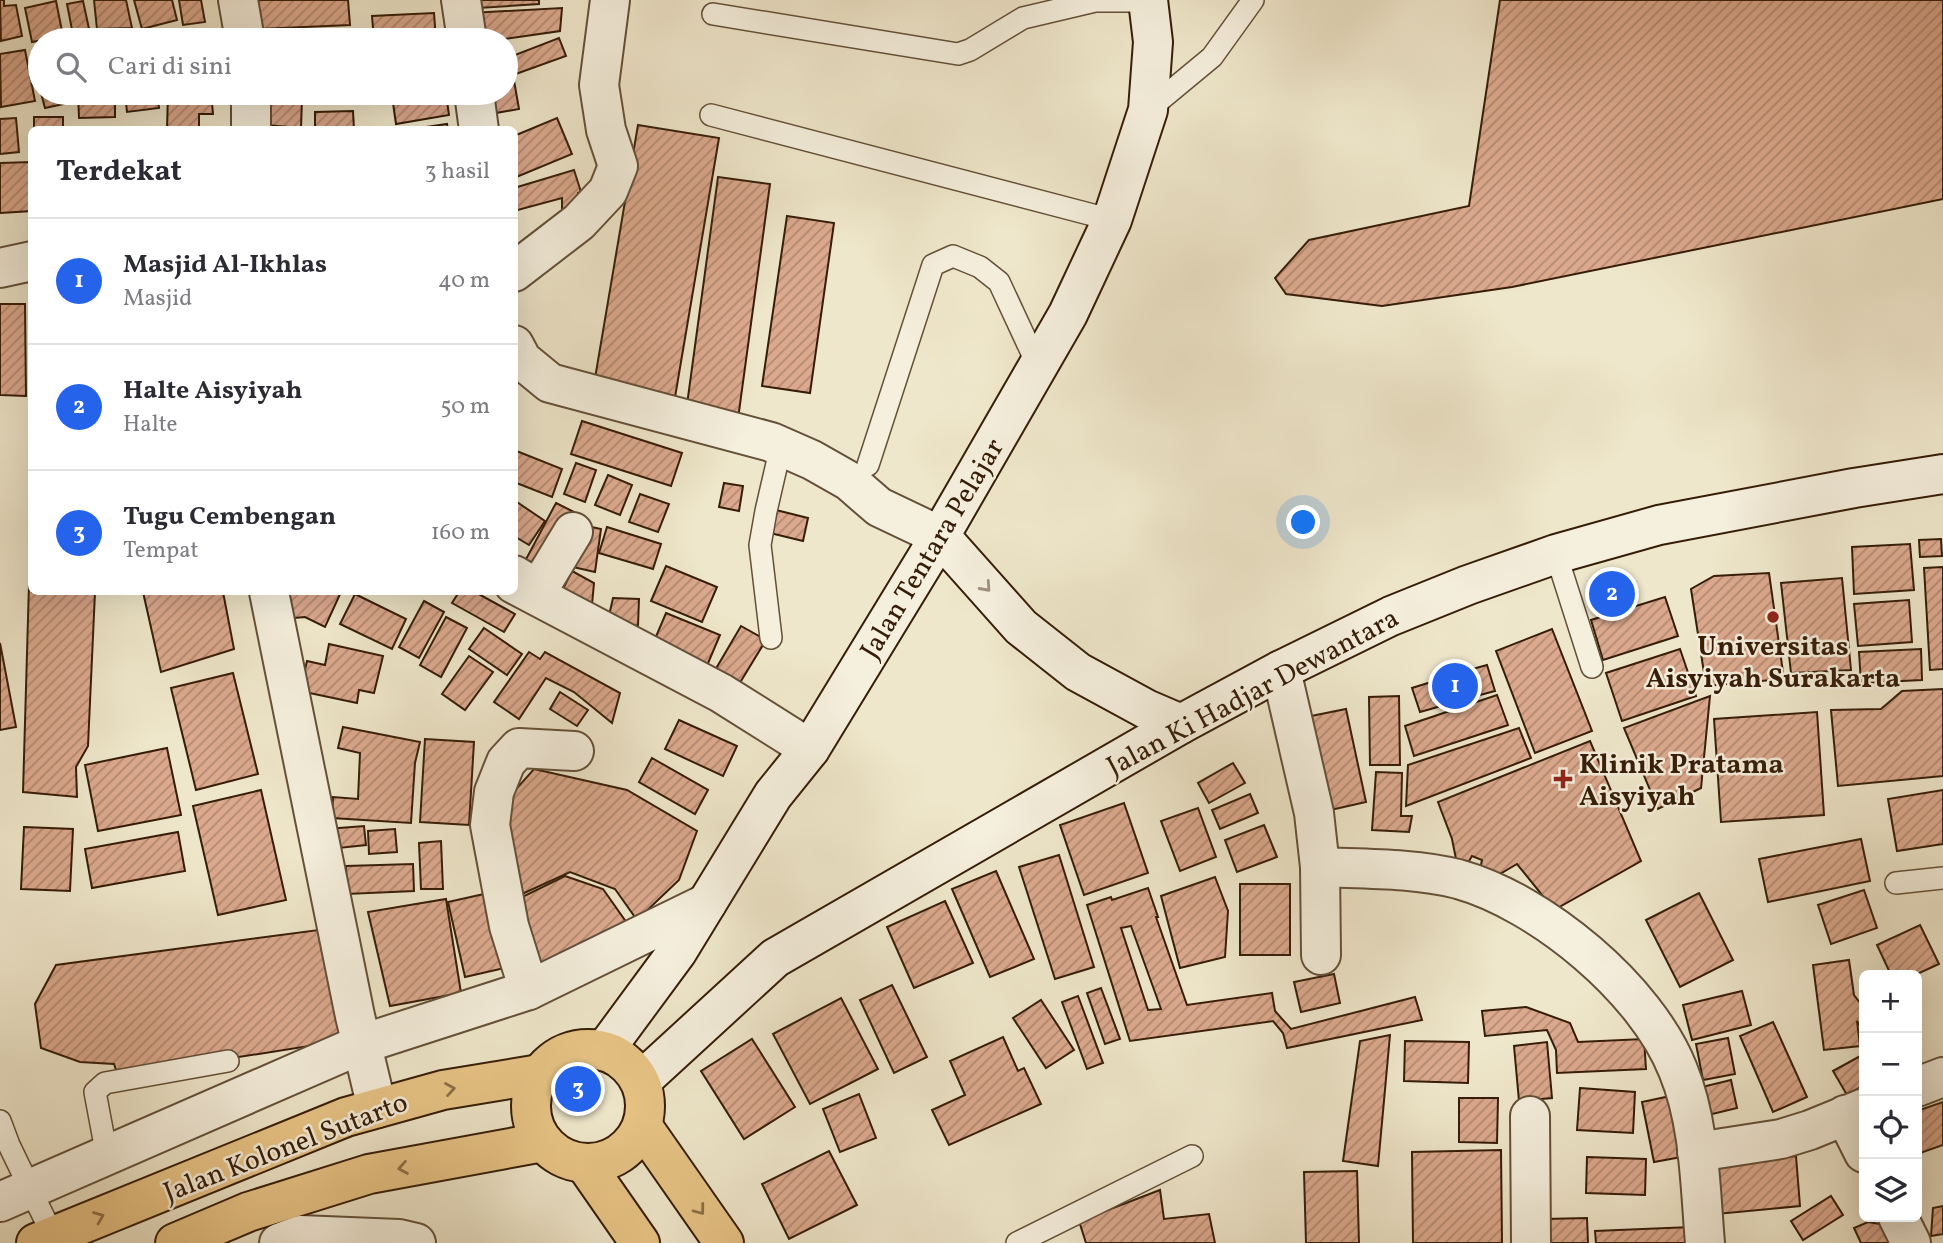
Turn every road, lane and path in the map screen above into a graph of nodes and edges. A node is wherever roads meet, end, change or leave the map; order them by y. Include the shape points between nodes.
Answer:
1 (239, 0) edge
2 (461, 0) edge
3 (610, 0) edge
4 (1253, 0) edge
5 (1148, 1) edge
6 (1042, 6) edge
7 (713, 14) dead end
8 (244, 28) edge
9 (465, 28) edge
10 (251, 105) edge
11 (476, 105) edge
12 (1149, 110) junction
13 (711, 115) dead end
14 (251, 126) edge
15 (479, 126) edge
16 (1112, 219) junction
17 (28, 262) edge
18 (0, 268) edge
19 (518, 269) edge
20 (518, 352) edge
21 (1038, 366) junction
22 (781, 446) junction
23 (868, 465) dead end
24 (1943, 474) edge
25 (573, 532) dead end
26 (940, 536) junction
27 (1556, 554) junction
28 (518, 577) edge
29 (518, 586) edge
30 (270, 595) edge
31 (771, 638) dead end
32 (1592, 667) dead end
33 (1281, 670) junction
34 (1181, 724) junction
35 (810, 750) junction
36 (574, 751) dead end
37 (1320, 867) junction
38 (1943, 878) edge
39 (1896, 883) dead end
40 (707, 903) junction
41 (1321, 955) dead end
42 (528, 990) junction
43 (362, 1044) junction
44 (604, 1051) junction
45 (229, 1061) dead end
46 (540, 1074) junction
47 (1943, 1077) edge
48 (641, 1081) junction
49 (1922, 1085) edge
50 (377, 1108) junction
51 (1855, 1112) edge
52 (1530, 1116) dead end
53 (0, 1121) edge
54 (643, 1127) junction
55 (1859, 1130) edge
56 (542, 1142) junction
57 (1697, 1152) junction
58 (107, 1156) junction
59 (1192, 1156) dead end
60 (595, 1178) junction
61 (15, 1195) edge
62 (1900, 1222) edge
63 (45, 1240) edge
64 (283, 1242) edge
65 (175, 1243) edge
66 (416, 1243) edge
67 (640, 1243) edge
68 (724, 1243) edge
69 (1017, 1243) edge
70 (1531, 1243) edge
71 (1705, 1243) edge
72 (1911, 1243) edge

1 - 8 street
2 - 9 street
3 - 19 street via 599,85 618,166 608,191 579,222
4 - 12 lane via 1212,57
5 - 6 lane
5 - 12 street, Jalan Tentara Pelajar via 1153,42
6 - 7 lane via 958,54
10 - 14 street
11 - 15 street
12 - 16 street, Jalan Tentara Pelajar
13 - 16 lane
16 - 21 street, Jalan Tentara Pelajar
17 - 18 street
20 - 22 street via 550,383
21 - 23 lane via 999,282 980,267 953,256 933,265
21 - 26 street, Jalan Tentara Pelajar
22 - 26 street via 849,481 879,507
22 - 31 lane via 761,545
24 - 27 street, Jalan Ki Hadjar Dewantara via 1659,525
25 - 28 street via 541,585 534,587
26 -> 34 street via 1021,627 1078,671
26 - 35 street, Jalan Tentara Pelajar
27 - 32 lane
27 - 33 street, Jalan Ki Hadjar Dewantara via 1391,616
29 - 35 street via 721,693
30 - 43 street
33 - 34 street, Jalan Ki Hadjar Dewantara
33 - 37 street via 1310,790
34 - 48 street, Jalan Ki Hadjar Dewantara via 775,958
35 - 40 street, Jalan Tentara Pelajar via 773,795
36 - 42 street via 519,748 506,762 494,792 490,825 509,926
37 - 41 street
37 - 57 street via 1457,879 1493,892 1549,923 1622,986 1666,1044 1688,1097
38 - 39 lane
40 - 42 street
40 - 44 street, Jalan Tentara Pelajar via 657,981
42 - 43 street
43 - 50 street
43 - 58 street
44 - 46 main road via 568,1052
44 - 48 main road via 625,1062
45 - 58 lane via 105,1083 95,1092
50 -> 46 main road, Jalan Kolonel Sutarto via 443,1090
46 - 56 main road via 531,1097 532,1121
47 - 49 street
48 - 54 main road via 646,1104
63 -> 50 main road, Jalan Kolonel Sutarto
51 - 55 street
51 - 57 street via 1781,1139
52 - 70 street
53 - 61 lane
54 - 60 main road via 629,1148
54 -> 68 main road
56 - 60 main road
56 -> 65 main road, Jalan Kolonel Sutarto via 369,1174 248,1212
57 - 71 street
58 - 61 street
59 - 69 lane
60 - 67 main road
61 - 63 lane
62 - 72 street
64 - 66 street via 300,1235 399,1238

